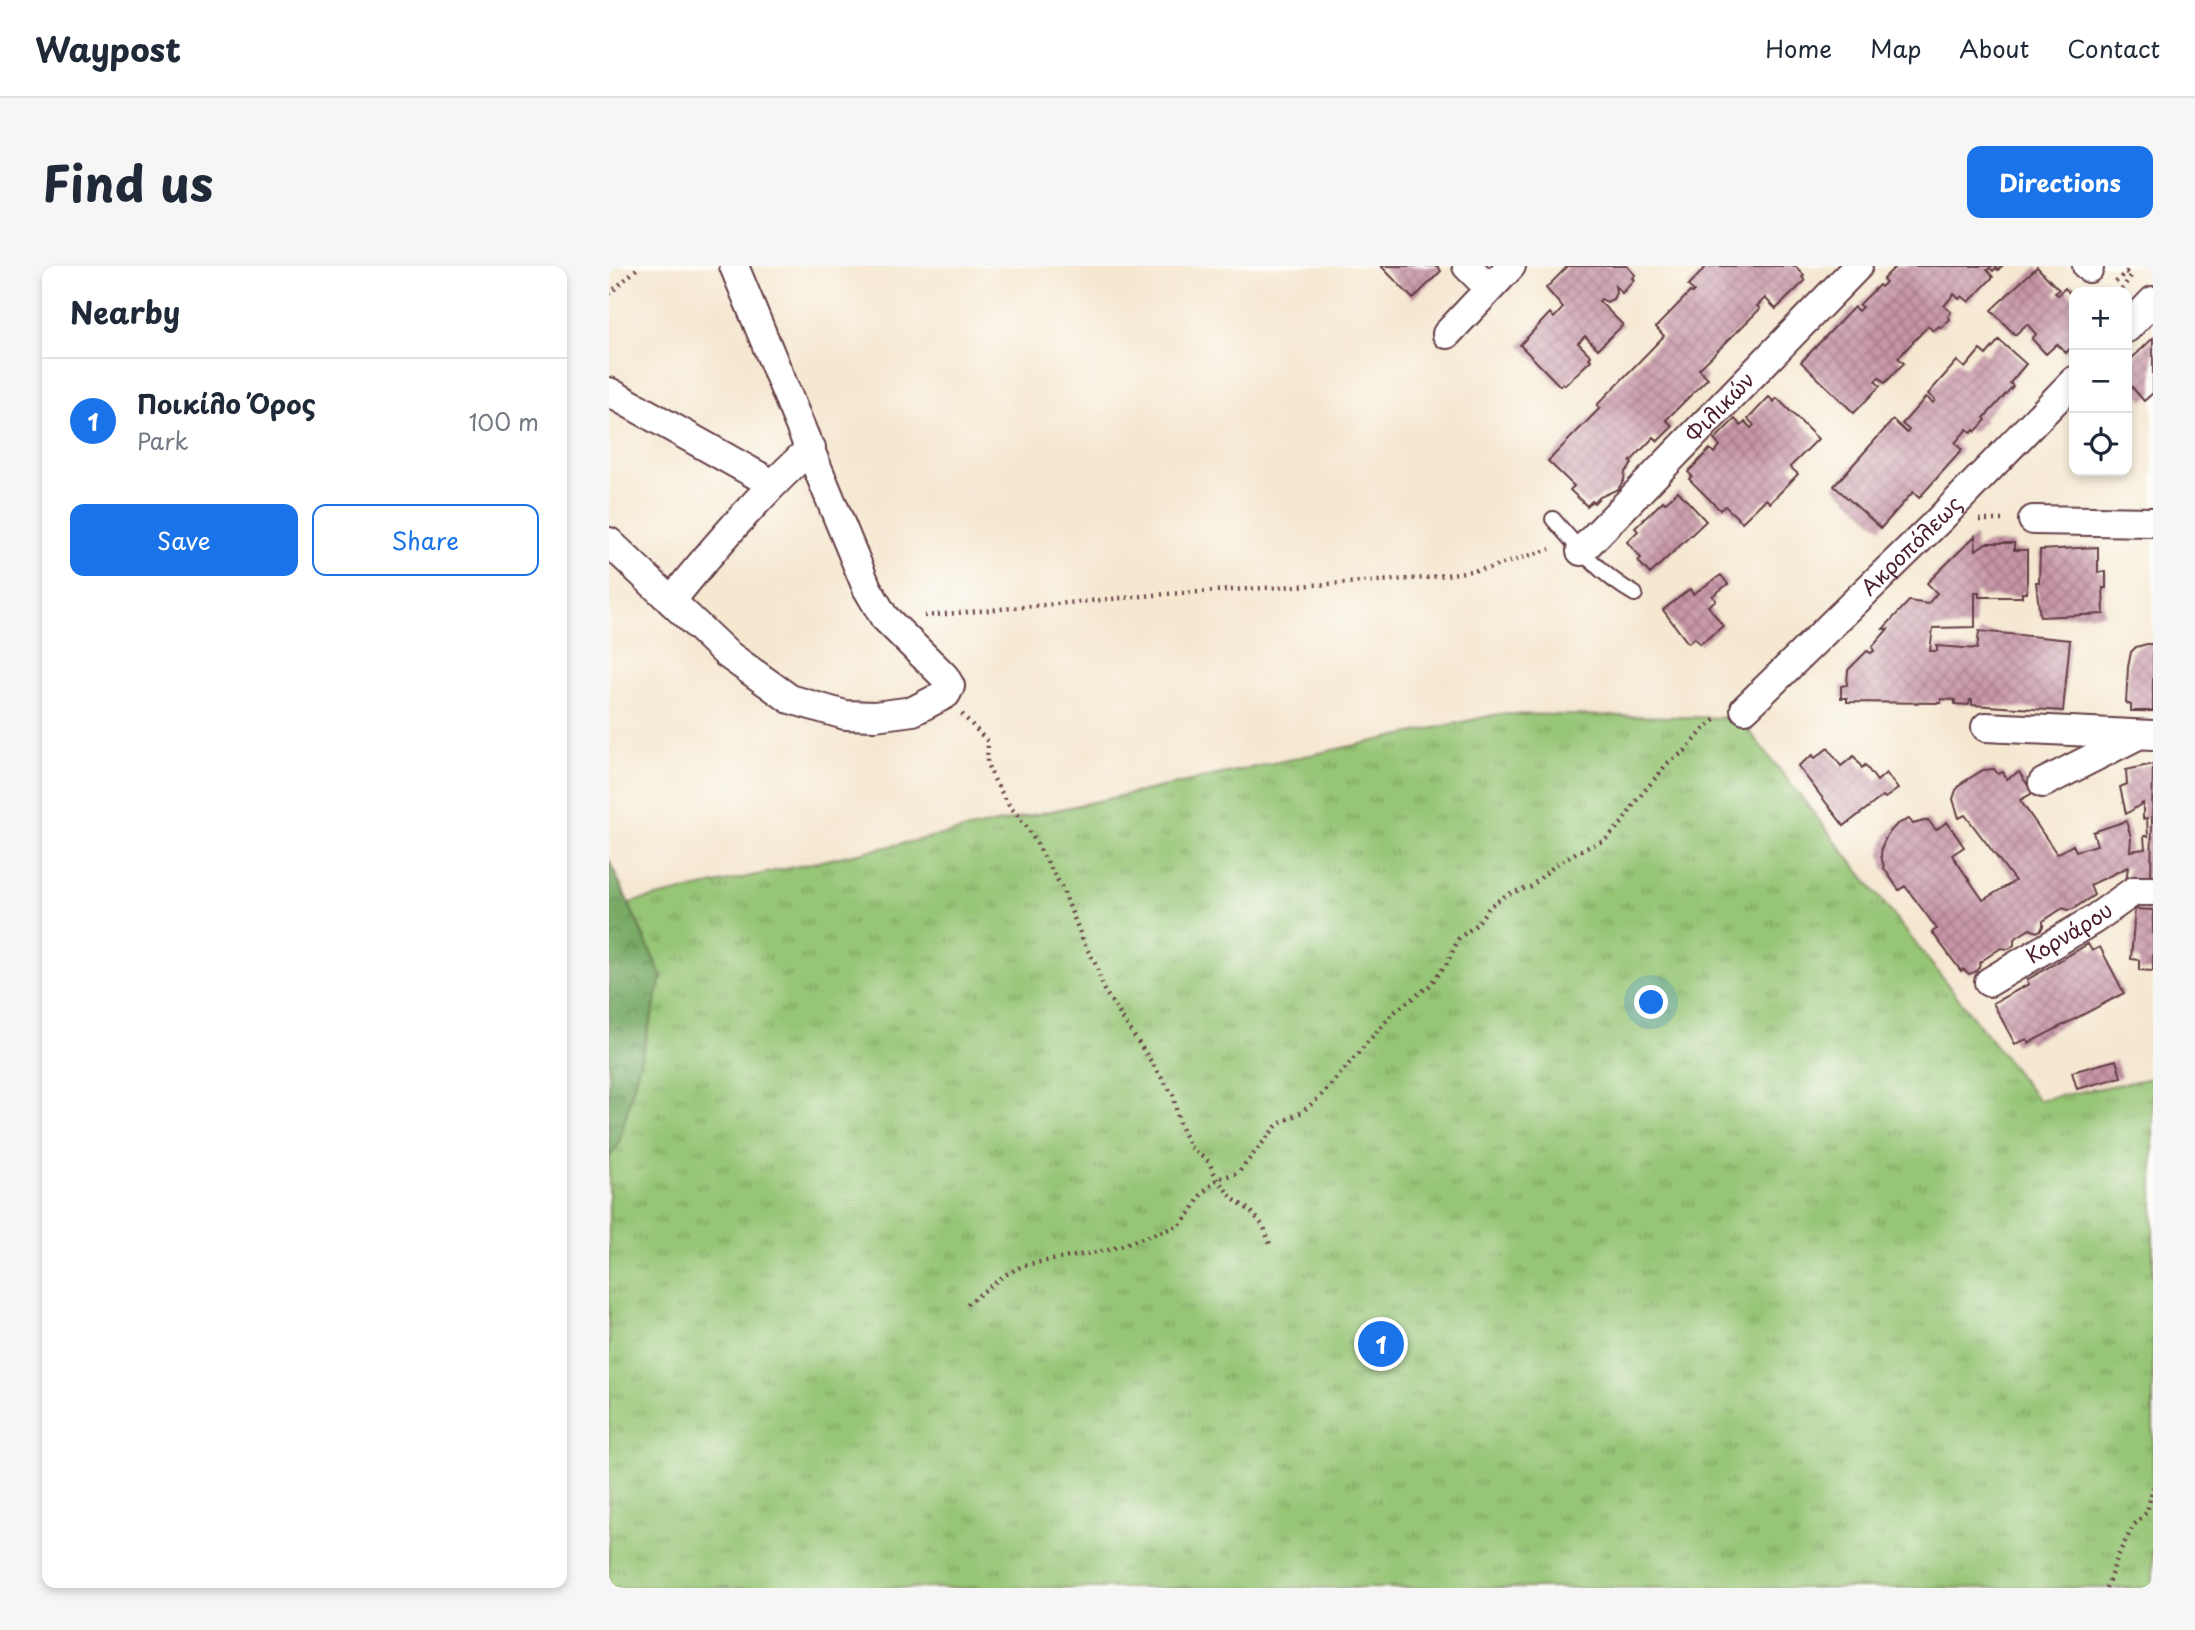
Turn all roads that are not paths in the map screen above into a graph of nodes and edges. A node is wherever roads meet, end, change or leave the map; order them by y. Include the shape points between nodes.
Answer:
1 (734, 266) edge
2 (1467, 266) edge
3 (1511, 266) edge
4 (1859, 266) edge
5 (1489, 288) junction
6 (1447, 334) dead end
7 (2069, 386) edge
8 (609, 392) edge
9 (811, 448) junction
10 (771, 483) junction
11 (1553, 519) dead end
12 (2033, 520) dead end
13 (2153, 522) edge
14 (609, 542) edge
15 (1575, 544) junction
16 (1635, 594) dead end
17 (671, 601) junction
18 (1745, 709) road end
19 (1986, 727) dead end
20 (2146, 735) edge
21 (2043, 783) dead end
22 (2153, 891) edge
23 (1989, 982) dead end

1 - 9 street
2 - 5 street
3 - 5 street
4 - 15 street, Φιλικών
5 - 6 street
7 - 18 street, Ακροπόλεως
8 - 10 street
9 - 10 street
9 - 17 street via 867,589 884,617 944,676 950,686 946,694 913,711 875,716 813,707 790,699 727,654
10 - 17 street
11 - 15 lane
12 - 13 street
14 - 17 street
15 - 16 lane
19 - 20 street
20 - 21 street
22 - 23 street, Κορνάρου via 2134,891

